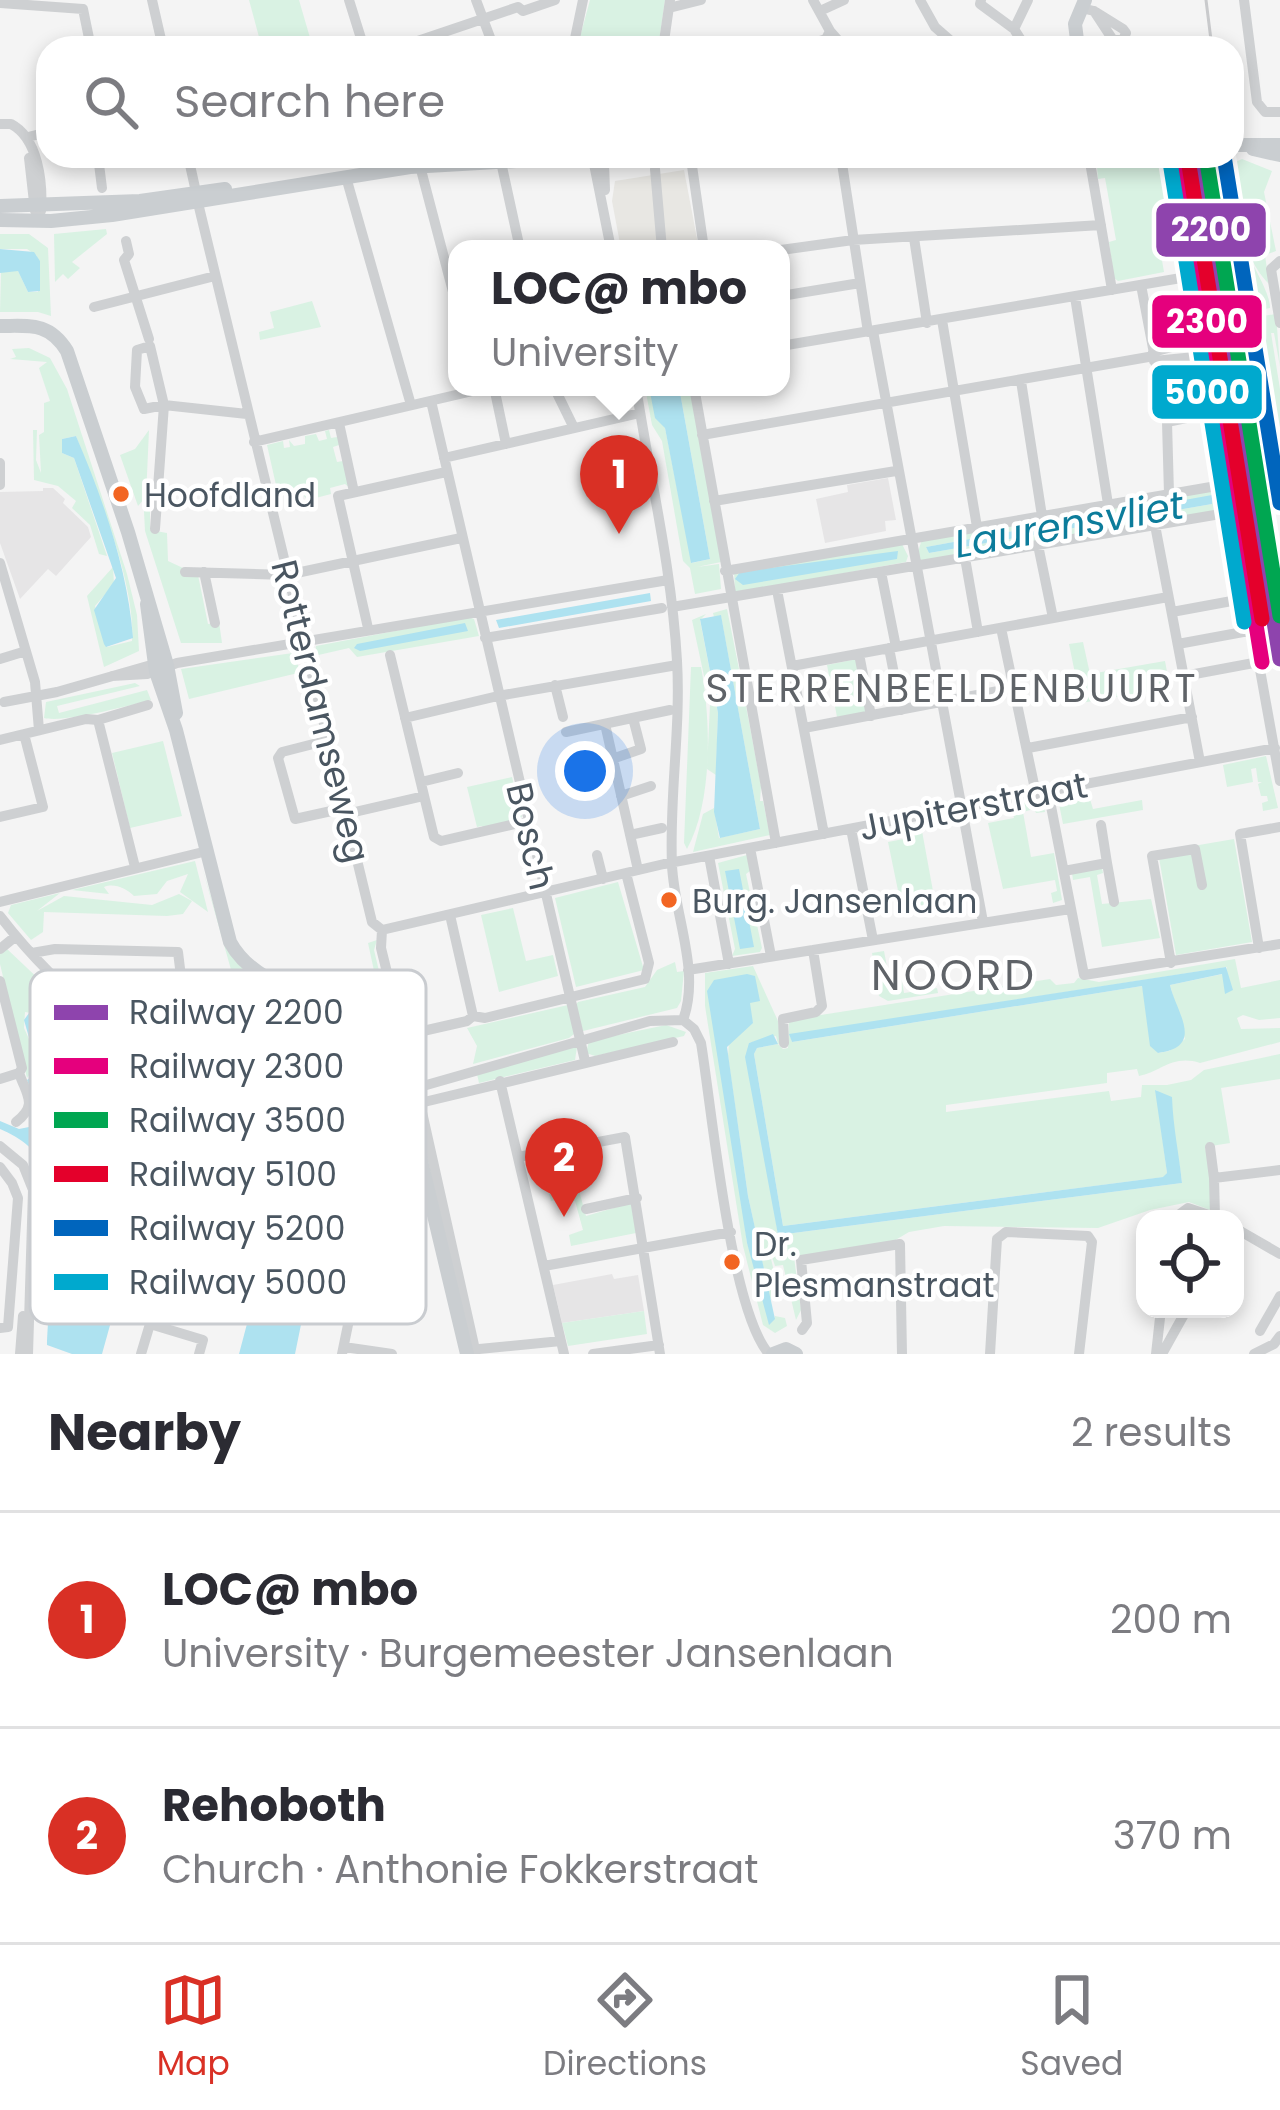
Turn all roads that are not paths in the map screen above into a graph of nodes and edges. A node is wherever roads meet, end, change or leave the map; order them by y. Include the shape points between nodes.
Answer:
1 (152, 0) edge
2 (349, 0) edge
3 (476, 0) edge
4 (555, 0) edge
5 (583, 0) edge
6 (701, 0) edge
7 (844, 0) edge
8 (920, 0) edge
9 (981, 0) edge
10 (1028, 0) edge
11 (1244, 0) edge
12 (0, 3) edge
13 (670, 4) edge
14 (817, 6) edge
15 (1087, 6) edge
16 (483, 19) junction
17 (1014, 29) junction
18 (830, 32) junction
19 (89, 36) edge
20 (160, 36) edge
21 (360, 36) edge
22 (433, 36) edge
23 (489, 36) edge
24 (576, 36) edge
25 (665, 36) edge
26 (828, 36) edge
27 (834, 36) edge
28 (945, 36) edge
29 (1018, 36) edge
30 (1076, 36) edge
31 (1280, 112) edge
32 (0, 124) edge
33 (36, 139) edge
34 (30, 143) junction
35 (1280, 145) edge
36 (1244, 146) edge
37 (1244, 147) edge
38 (1280, 155) edge
39 (100, 168) edge
40 (191, 168) edge
41 (350, 168) edge
42 (407, 168) edge
43 (421, 168) edge
44 (498, 168) edge
45 (599, 168) edge
46 (692, 168) edge
47 (843, 168) edge
48 (1091, 168) dead end
49 (655, 169) dead end
50 (346, 177) junction
51 (102, 188) dead end
52 (197, 197) junction
53 (0, 206) edge
54 (38, 211) junction
55 (0, 220) edge
56 (1101, 224) junction
57 (914, 238) junction
58 (518, 240) edge
59 (610, 240) edge
60 (661, 240) edge
61 (703, 240) edge
62 (853, 240) junction
63 (126, 241) dead end
64 (790, 249) edge
65 (1280, 261) edge
66 (448, 273) edge
67 (215, 276) junction
68 (855, 284) junction
69 (1142, 285) junction
70 (1112, 290) junction
71 (790, 295) edge
72 (137, 296) junction
73 (1075, 297) junction
74 (94, 307) dead end
75 (1279, 317) edge
76 (942, 320) junction
77 (927, 323) junction
78 (5, 326) edge
79 (871, 332) junction
80 (149, 339) dead end
81 (1202, 339) junction
82 (790, 345) edge
83 (1154, 356) junction
84 (1205, 356) junction
85 (1088, 369) junction
86 (1022, 381) junction
87 (955, 391) junction
88 (452, 396) edge
89 (488, 396) edge
90 (558, 396) edge
91 (637, 396) edge
92 (696, 396) edge
93 (431, 401) junction
94 (887, 402) junction
95 (164, 405) junction
96 (411, 405) junction
97 (1215, 412) junction
98 (640, 413) junction
99 (247, 414) junction
100 (339, 422) junction
101 (1167, 422) junction
102 (574, 428) junction
103 (703, 435) junction
104 (254, 442) junction
105 (506, 444) junction
106 (444, 458) junction
107 (0, 464) edge
108 (896, 471) junction
109 (446, 472) junction
110 (1228, 484) junction
111 (0, 485) edge
112 (354, 493) junction
113 (1168, 494) junction
114 (714, 501) junction
115 (1108, 505) junction
116 (1232, 512) junction
117 (1042, 516) junction
118 (1155, 525) junction
119 (977, 527) junction
120 (155, 529) dead end
121 (461, 538) junction
122 (909, 538) junction
123 (1038, 545) junction
124 (965, 558) junction
125 (353, 561) junction
126 (917, 567) junction
127 (725, 571) junction
128 (1, 572) edge
129 (185, 572) dead end
130 (203, 572) junction
131 (881, 572) junction
132 (287, 575) junction
133 (668, 580) junction
134 (777, 590) junction
135 (730, 597) junction
136 (1168, 597) junction
137 (1249, 598) junction
138 (667, 608) junction
139 (478, 610) junction
140 (1172, 612) junction
141 (1053, 618) junction
142 (214, 622) dead end
143 (368, 628) junction
144 (1001, 628) junction
145 (1254, 630) junction
146 (979, 632) junction
147 (485, 638) junction
148 (932, 640) junction
149 (304, 641) junction
150 (1178, 644) junction
151 (893, 648) junction
152 (26, 651) junction
153 (859, 654) junction
154 (390, 655) dead end
155 (0, 659) edge
156 (1259, 662) junction
157 (677, 665) junction
158 (159, 666) junction
159 (792, 666) junction
160 (1184, 676) junction
161 (555, 685) junction
162 (1014, 688) junction
163 (36, 695) junction
164 (498, 696) junction
165 (944, 702) junction
166 (2, 703) edge
167 (148, 705) dead end
168 (670, 710) dead end
169 (901, 710) junction
170 (871, 716) junction
171 (563, 717) dead end
172 (1192, 717) junction
173 (405, 718) junction
174 (633, 718) junction
175 (98, 720) junction
176 (605, 724) junction
177 (804, 728) junction
178 (39, 730) junction
179 (566, 732) dead end
180 (24, 734) junction
181 (0, 740) edge
182 (329, 740) junction
183 (1028, 748) junction
184 (1275, 748) junction
185 (612, 759) junction
186 (1200, 763) junction
187 (458, 773) dead end
188 (1280, 781) edge
189 (421, 782) junction
190 (651, 786) dead end
191 (1042, 793) junction
192 (424, 796) junction
193 (621, 796) junction
194 (961, 808) junction
195 (346, 811) junction
196 (0, 817) edge
197 (527, 821) junction
198 (1101, 825) dead end
199 (1280, 827) edge
200 (662, 828) dead end
201 (851, 829) junction
202 (824, 834) junction
203 (630, 835) junction
204 (776, 843) junction
205 (750, 848) junction
206 (207, 851) junction
207 (596, 855) dead end
208 (709, 856) junction
209 (672, 863) junction
210 (1107, 863) junction
211 (135, 867) junction
212 (1064, 871) junction
213 (632, 872) junction
214 (603, 879) junction
215 (1202, 885) dead end
216 (544, 893) junction
217 (0, 902) edge
218 (1114, 902) dead end
219 (1070, 909) junction
220 (450, 914) junction
221 (0, 916) edge
222 (983, 922) junction
223 (382, 930) junction
224 (16, 936) junction
225 (873, 940) junction
226 (1280, 944) edge
227 (1259, 948) junction
228 (0, 949) edge
229 (813, 950) junction
230 (32, 953) junction
231 (771, 956) junction
232 (1171, 963) junction
233 (729, 964) junction
234 (50, 970) edge
235 (180, 970) edge
236 (256, 970) edge
237 (386, 970) edge
238 (688, 970) junction
239 (0, 981) edge
240 (570, 997) junction
241 (473, 1016) junction
242 (683, 1020) junction
243 (426, 1030) edge
244 (580, 1039) junction
245 (673, 1042) dead end
246 (784, 1043) dead end
247 (585, 1061) junction
248 (19, 1073) junction
249 (0, 1079) edge
250 (500, 1082) junction
251 (426, 1085) edge
252 (426, 1100) edge
253 (30, 1107) edge
254 (30, 1111) edge
255 (16, 1122) dead end
256 (426, 1138) edge
257 (0, 1146) edge
258 (1210, 1148) dead end
259 (518, 1156) junction
260 (0, 1167) edge
261 (1280, 1170) edge
262 (1214, 1178) junction
263 (426, 1180) edge
264 (30, 1182) edge
265 (637, 1198) junction
266 (586, 1209) dead end
267 (1216, 1210) edge
268 (731, 1232) junction
269 (1244, 1233) edge
270 (30, 1246) edge
271 (644, 1247) junction
272 (1280, 1254) edge
273 (544, 1266) junction
274 (1280, 1296) edge
275 (1161, 1318) edge
276 (1181, 1318) edge
277 (4, 1328) edge
278 (802, 1330) dead end
279 (1260, 1331) dead end
280 (1278, 1345) edge
281 (563, 1347) edge
282 (659, 1349) edge
283 (343, 1350) edge
284 (471, 1352) edge
285 (24, 1354) edge
286 (141, 1354) edge
287 (199, 1354) edge
288 (392, 1354) edge
289 (593, 1354) edge
290 (771, 1354) edge
291 (796, 1354) edge
292 (902, 1354) edge
293 (990, 1354) edge
294 (1079, 1354) edge
295 (1159, 1354) edge
296 (1254, 1354) edge

1 - 20 street
2 - 21 street
3 - 16 street
4 - 16 street
5 - 24 street
6 - 13 street
7 - 14 street
8 - 28 street
9 - 17 street
10 - 17 street
11 - 31 street via 1254,91 1265,112
12 - 19 street via 83,9
13 - 25 street
14 - 18 street
15 - 30 main road
16 - 22 street
16 - 23 street
17 - 29 street
18 - 26 street
18 - 27 street
32 - 34 street
33 - 34 street
34 - 54 street
35 - 36 main road
37 - 38 main road
39 - 51 street
40 - 52 street, Rotterdamseweg
41 - 52 main road
42 - 50 main road
43 - 66 street
44 - 58 street
45 - 59 street
46 - 61 street
47 - 62 street
48 - 56 street
49 - 60 street
50 - 52 main road
50 - 96 street
52 - 54 main road
52 - 67 street, Rotterdamseweg
53 - 54 main road
54 - 55 main road
56 - 57 street
56 - 70 street
57 - 62 street
57 - 77 street
62 - 64 street
62 - 68 street
63 - 72 street
65 - 75 street via 1271,269
67 - 72 street
67 - 99 street, Rotterdamseweg
68 - 71 street
68 - 79 street
69 - 70 street
69 - 81 street via 1190,280
69 - 83 street
70 - 73 street
72 - 74 street
72 - 80 street
73 - 76 street
73 - 85 street
76 - 77 street
76 - 87 street
77 - 79 street
78 - 158 main road via 50,341 74,374 123,517
79 - 82 street
79 - 94 street
81 - 83 street
81 - 84 street
83 - 84 street
83 - 85 street
83 - 101 street
84 - 97 street
85 - 86 street
85 - 115 street
86 - 87 street
86 - 117 street
87 - 94 street
87 - 119 street
88 - 93 street
89 - 105 street
90 - 102 street
91 - 98 street
92 - 103 street
93 - 96 street
93 - 106 street, Bosch
94 - 103 street
94 - 108 street
95 - 95 street via 141,406 137,350 150,346
95 - 99 street
95 - 120 street
96 - 100 street
97 - 101 street
97 - 110 street
98 - 102 street
98 - 133 street
99 - 104 street, Rotterdamseweg
100 - 104 street
100 - 112 street
101 - 113 street
102 - 105 street
103 - 114 street
104 - 132 street, Rotterdamseweg
105 - 106 street
106 - 109 street, Bosch
107 - 111 street
108 - 114 street
108 - 122 street
109 - 112 street
109 - 121 street, Bosch
110 - 113 street
110 - 116 street
112 - 125 street via 338,496
113 - 115 street
114 - 127 street
115 - 117 street
116 - 118 street
116 - 137 street
117 - 119 street
118 - 123 street
118 - 136 street
119 - 122 street
121 - 125 street
121 - 139 street, Bosch
122 - 126 street
122 - 127 street
123 - 124 street
123 - 141 street
124 - 126 street
124 - 146 street
125 - 132 street
125 - 143 street
126 - 131 street
126 - 148 street
127 - 135 street
128 - 152 street
129 - 130 street
130 - 132 street
130 - 142 street
131 - 134 street
131 - 151 street
132 - 149 street, Rotterdamseweg
133 - 138 street
133 - 139 street
134 - 135 street
134 - 159 street
135 - 138 street
135 - 204 street
136 - 140 street
136 - 141 street
137 - 140 street
137 - 145 street
138 - 147 street
138 - 157 street
139 - 143 street
139 - 147 street, Bosch
140 - 150 street
141 - 144 street
143 - 149 street
144 - 146 street
144 - 162 street
145 - 150 street
145 - 156 street
146 - 148 street
147 - 164 street, Bosch
148 - 151 street
148 - 165 street
149 - 158 street
149 - 182 street, Rotterdamseweg
150 - 160 street
151 - 153 street
151 - 169 street
152 - 155 street
152 - 163 street
153 - 159 street
153 - 170 street
154 - 173 street
156 - 160 street
156 - 184 street
157 - 161 street
157 - 209 street
158 - 163 street
158 - 206 main road
159 - 177 street
160 - 172 street
161 - 164 street
161 - 171 street
162 - 165 street
162 - 183 street
163 - 166 street
163 - 178 street
164 - 173 street
164 - 197 street, Bosch
165 - 169 street
165 - 194 street
167 - 175 street
168 - 174 street
169 - 170 street
170 - 177 street
172 - 183 street
172 - 186 street
173 - 189 street
174 - 176 street
174 - 185 street via 641,749
175 - 178 street
175 - 211 street
176 - 179 street
176 - 185 street
177 - 202 street
178 - 180 street
180 - 181 street
180 - 196 street via 43,807
182 - 195 street, Rotterdamseweg
182 - 195 street via 278,758 295,819
183 - 191 street
184 - 186 street, Jupiterstraat
184 - 188 street
185 - 193 street
186 - 191 street, Jupiterstraat
187 - 189 street
189 - 192 street
190 - 193 street
191 - 194 street, Jupiterstraat
191 - 212 street
192 - 195 street
192 - 197 street via 437,841
193 - 203 street
194 - 201 street, Jupiterstraat
194 - 222 street
195 - 223 street, Rotterdamseweg via 372,922
197 - 216 street, Bosch
198 - 210 street
199 - 227 street via 1240,834
200 - 203 street
201 - 202 street, Jupiterstraat
201 - 225 street
202 - 204 street, Jupiterstraat
203 - 213 street
204 - 205 street, Jupiterstraat
205 - 208 street, Jupiterstraat
205 - 231 street
206 - 211 street
206 - 236 main road via 230,942
207 - 214 street
208 - 209 street, Jupiterstraat
208 - 233 street
209 - 213 street, Jupiterstraat
209 - 238 street
210 - 212 street
210 - 218 street
211 - 217 street
212 - 219 street
213 - 214 street, Jupiterstraat
213 - 240 street via 645,979
214 - 216 street, Jupiterstraat
215 - 232 street via 1196,850 1152,856
216 - 220 street, Jupiterstraat
216 - 240 street, Bosch
219 - 222 street
219 - 232 street via 1084,975
220 - 223 street, Jupiterstraat
220 - 241 street
221 - 224 street
222 - 225 street
223 - 237 street, Rotterdamseweg
224 - 228 street
224 - 230 street
225 - 229 street
226 - 227 street
227 - 232 street
229 - 231 street
229 - 246 street via 822,1006 783,1019
230 - 234 street
230 - 235 street via 178,952
231 - 233 street
233 - 238 street
238 - 242 street
239 - 248 street
240 - 241 street
240 - 244 street, Bosch
241 - 243 street
242 - 244 street
242 - 268 street via 701,1043
244 - 247 street, Bosch
244 - 251 street
245 - 247 street
247 - 250 street
248 - 249 street
248 - 253 street
250 - 252 street
250 - 259 street
254 - 255 street
256 - 284 street
257 - 264 street
258 - 262 street
259 - 265 street via 622,1135
259 - 273 street
260 - 277 street via 18,1198
261 - 262 street
262 - 267 street
263 - 284 main road
265 - 266 street
265 - 271 street
268 - 271 street
268 - 290 street via 750,1322
269 - 272 street
270 - 285 street
271 - 273 street
271 - 282 street
273 - 281 street
274 - 279 street
275 - 295 street
276 - 295 street
278 - 292 street via 801,1260 899,1244
280 - 296 street
281 - 284 street
282 - 289 street
283 - 288 street
286 - 287 street via 150,1324 203,1340
290 - 291 main road
293 - 294 street via 997,1239 1006,1232 1092,1242

